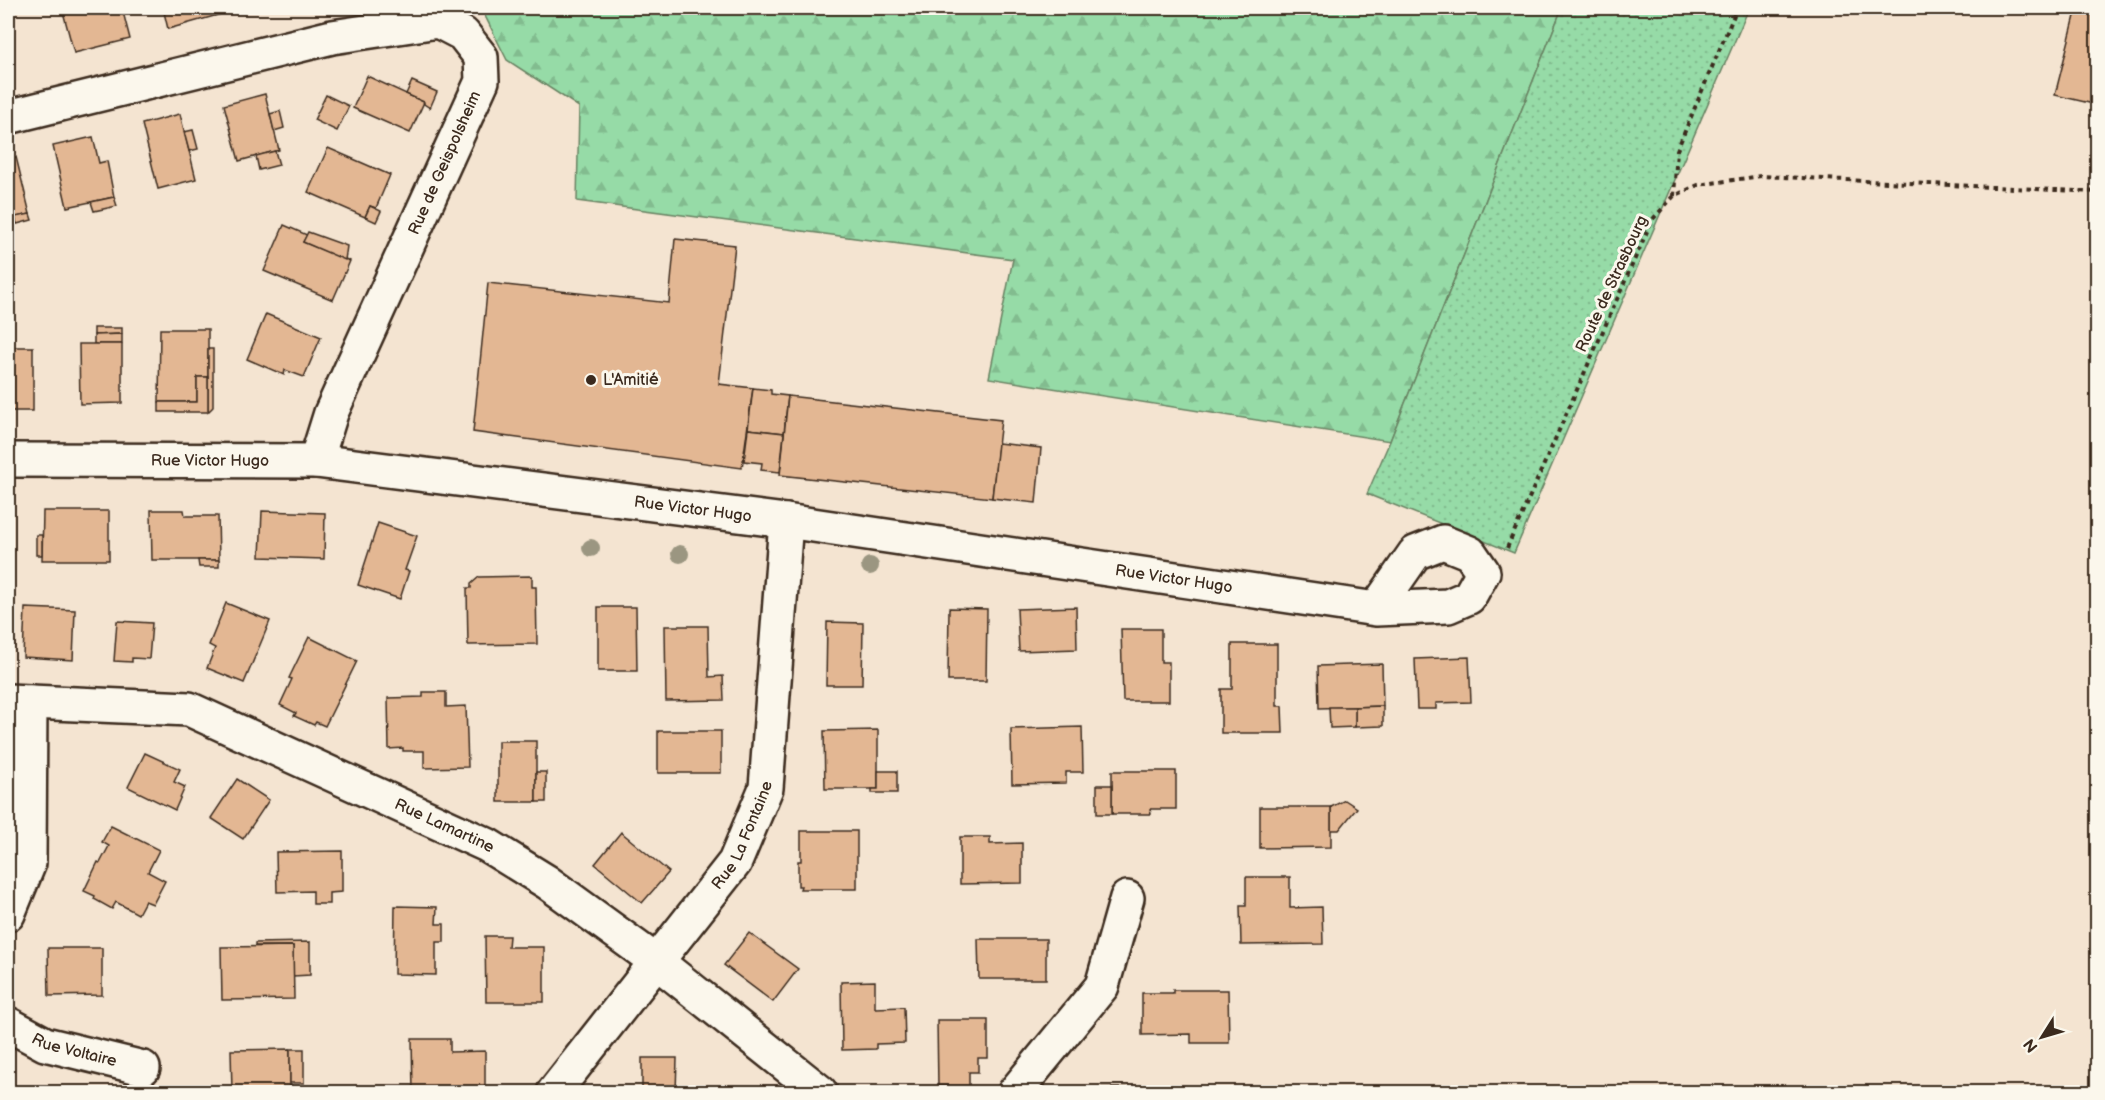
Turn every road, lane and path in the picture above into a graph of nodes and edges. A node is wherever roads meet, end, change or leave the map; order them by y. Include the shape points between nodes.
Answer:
1 (1737, 8) edge
2 (8, 117) edge
3 (2097, 192) edge
4 (1674, 196) junction
5 (8, 460) edge
6 (316, 461) junction
7 (786, 521) junction
8 (1483, 572) junction
9 (1376, 609) junction
10 (19, 702) edge
11 (1127, 898) dead end
12 (8, 914) edge
13 (657, 962) junction
14 (8, 1024) edge
15 (143, 1068) dead end
16 (554, 1092) edge
17 (820, 1092) edge
18 (1016, 1092) edge

1 - 4 path via 1677,150
2 - 6 street, Rue de Geispolsheim via 332,37 438,21 463,34 481,57 482,81 331,413
3 - 4 path, Route de Strasbourg via 1761,176 1698,185
4 - 8 path, Route de Strasbourg via 1652,220 1503,556
5 - 6 street, Rue Victor Hugo
6 - 7 street, Rue Victor Hugo
7 - 9 street, Rue Victor Hugo
7 - 13 street, Rue La Fontaine via 766,788 735,862
8 - 9 street, Rue Victor Hugo via 1469,597 1448,606
8 - 9 street via 1470,553 1443,542 1415,553
10 - 12 street via 29,863
10 - 13 street, Rue Lamartine via 189,709 487,844
11 - 18 street via 1102,986
13 - 16 street, Rue La Fontaine
13 - 17 street, Rue Lamartine
14 - 15 street, Rue Voltaire via 45,1044

